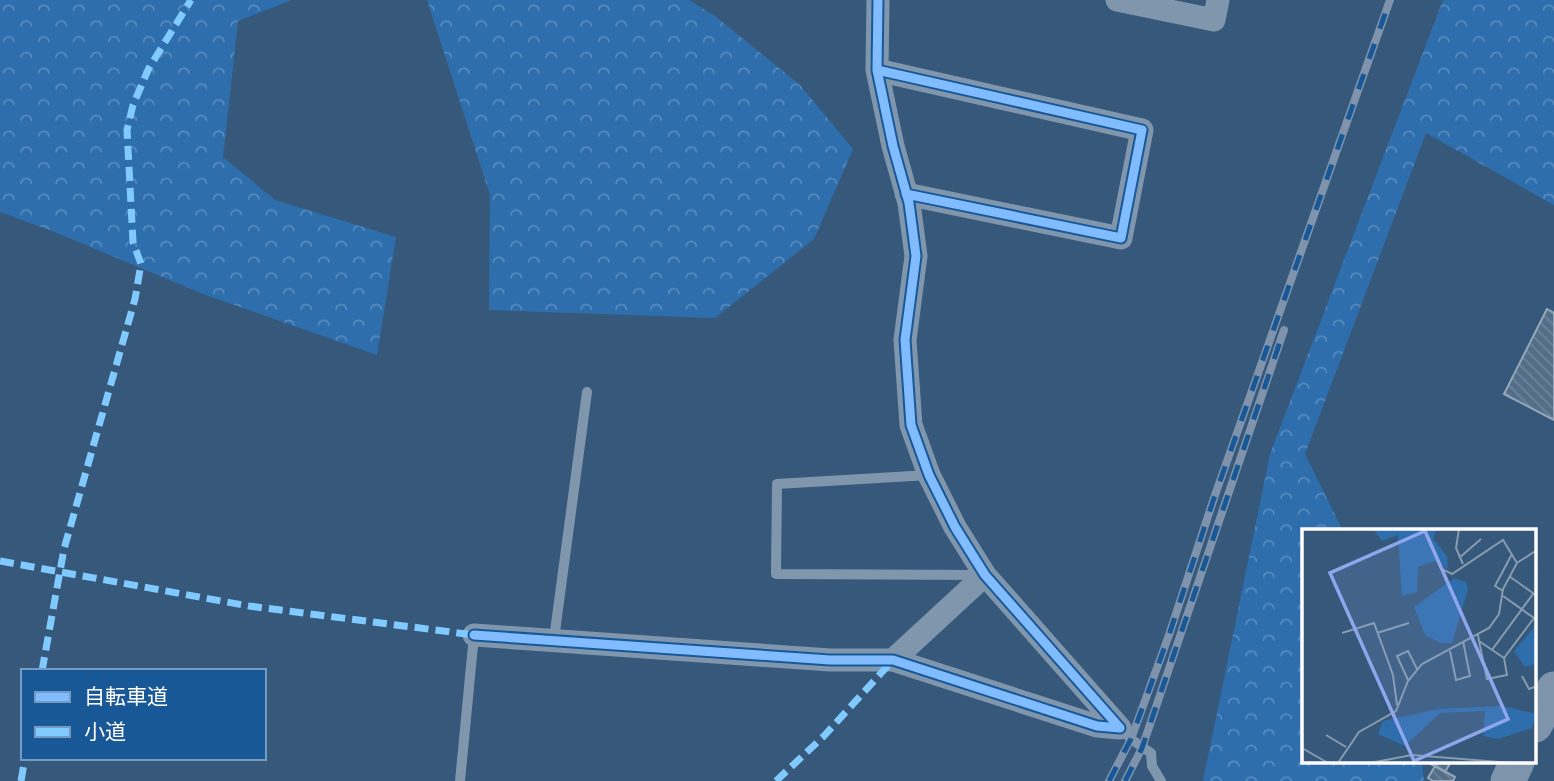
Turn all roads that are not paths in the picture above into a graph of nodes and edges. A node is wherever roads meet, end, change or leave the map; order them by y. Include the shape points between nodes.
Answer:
1 (878, 0) edge
2 (1117, 0) edge
3 (1218, 0) edge
4 (877, 69) junction
5 (906, 194) junction
6 (587, 392) dead end
7 (929, 475) junction
8 (985, 575) junction
9 (474, 635) joint
10 (554, 639) junction
11 (893, 660) junction
12 (1554, 690) edge
13 (1536, 723) edge
14 (1120, 728) junction
15 (1516, 764) edge
16 (460, 781) edge
17 (1161, 781) edge
18 (1508, 781) edge

1 - 4 street
2 - 3 street via 1214,20
4 - 5 street
4 - 5 street via 1142,130 1121,238
5 - 7 street via 916,256 905,340 911,425
6 - 10 lane
7 - 8 street
7 - 8 lane via 777,484 776,574
8 - 11 street
8 - 14 street
9 - 10 street
9 - 16 lane
10 - 11 street via 830,660
11 - 14 street via 1097,726
12 - 13 main road
14 - 17 lane via 1151,753
15 - 18 main road

